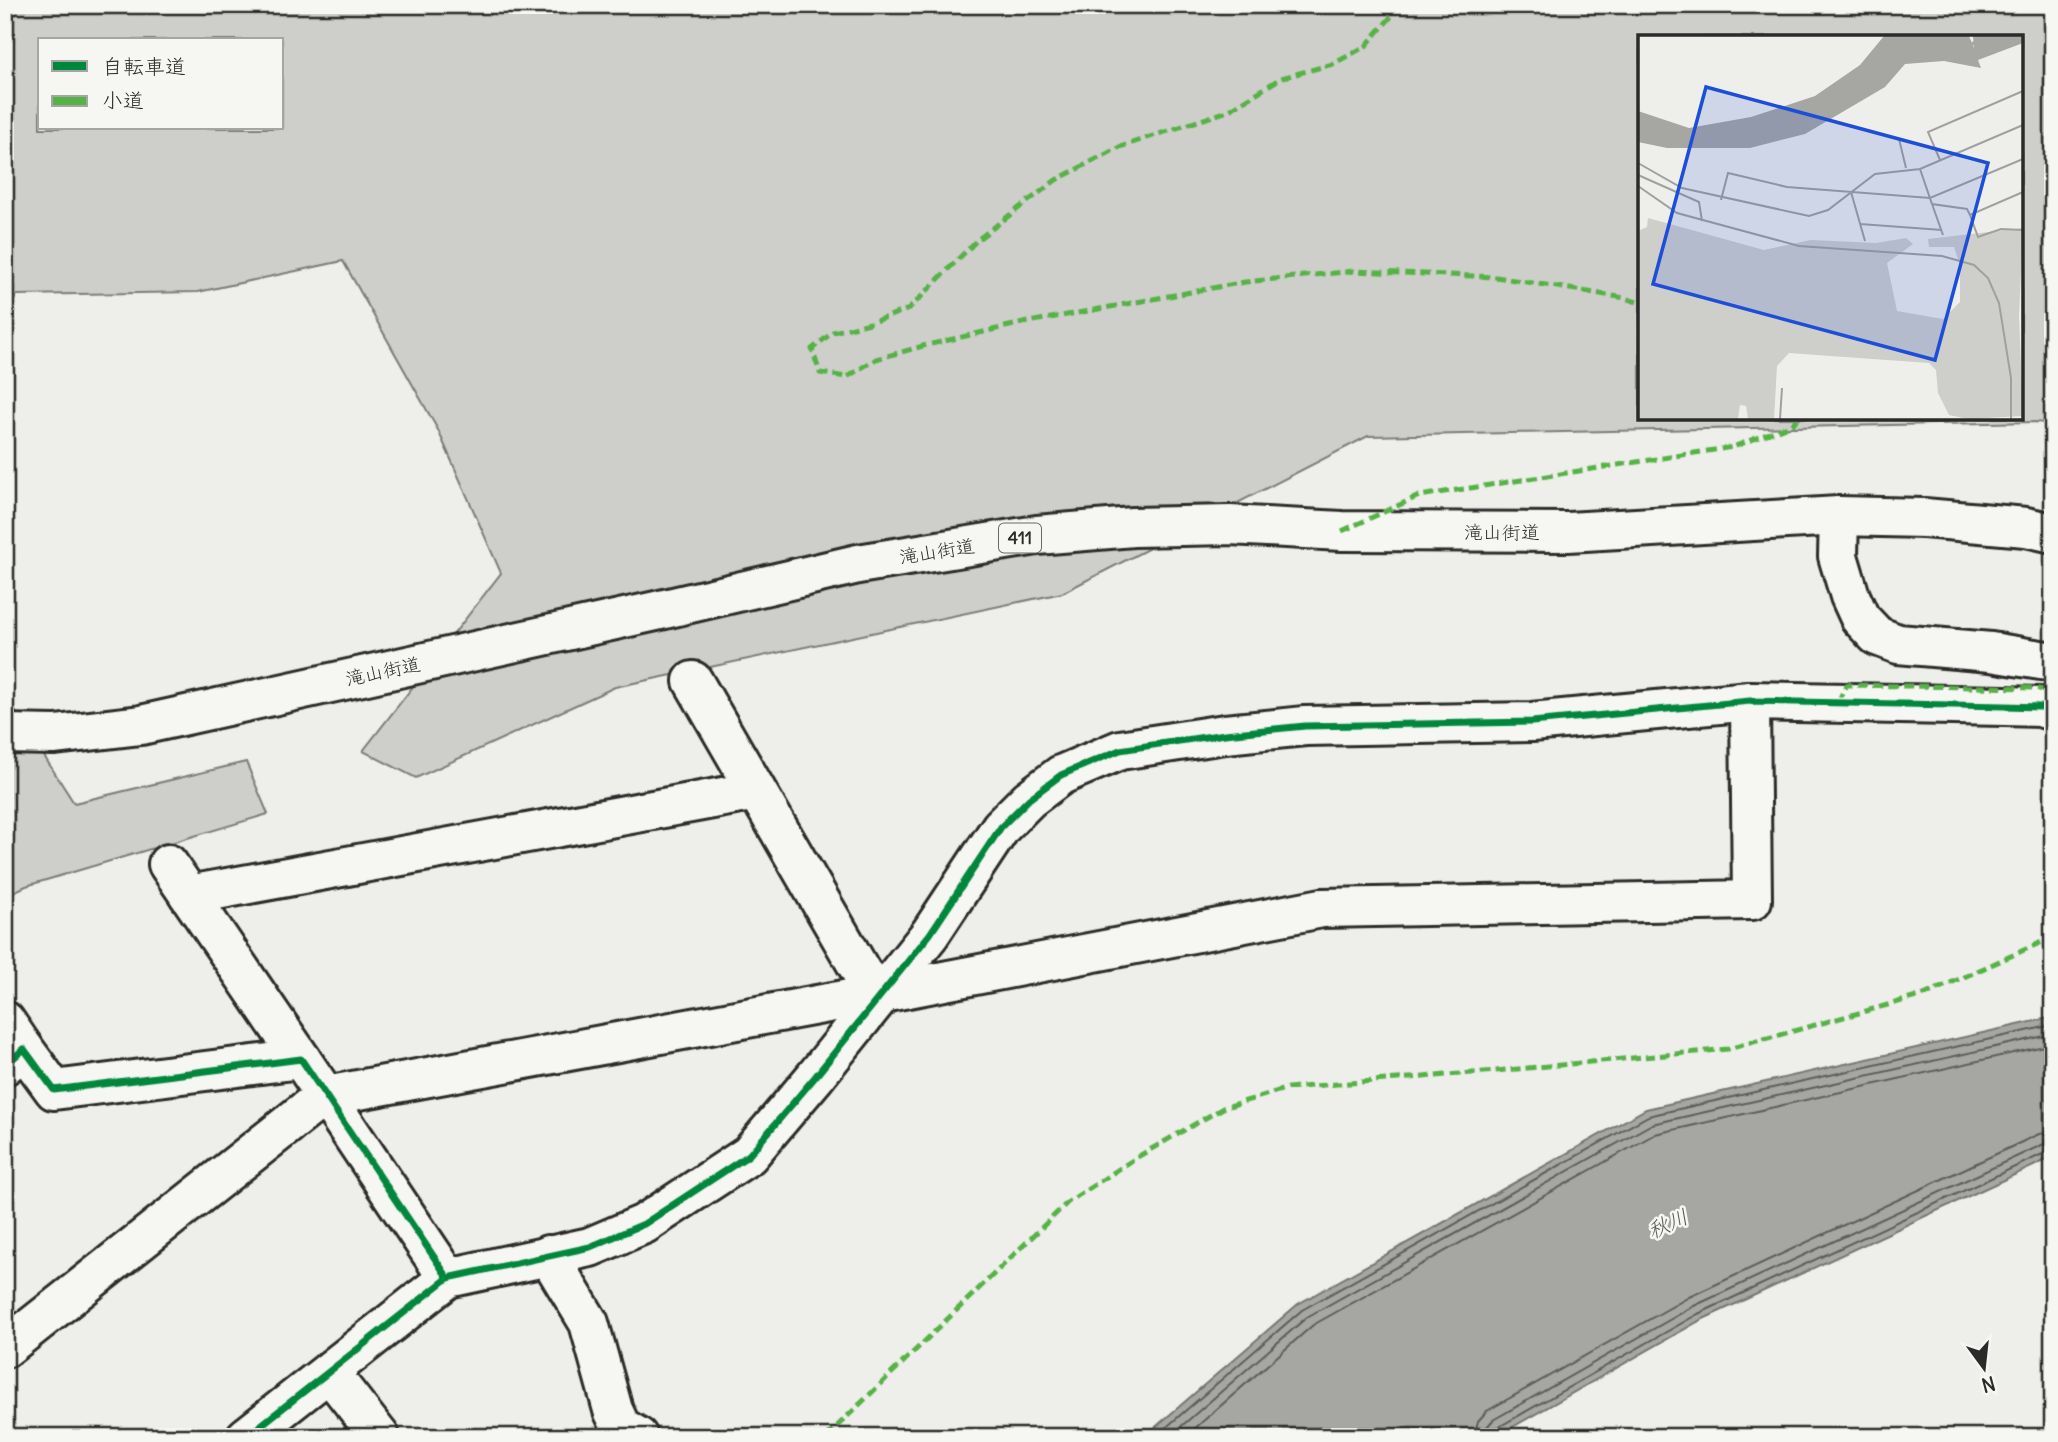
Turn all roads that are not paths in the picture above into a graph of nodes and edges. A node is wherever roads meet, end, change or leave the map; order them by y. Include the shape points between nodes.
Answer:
1 (1839, 516) junction
2 (2053, 533) edge
3 (2053, 662) edge
4 (693, 681) dead end
5 (1750, 701) junction
6 (2053, 711) edge
7 (5, 734) edge
8 (756, 791) junction
9 (168, 864) dead end
10 (189, 895) junction
11 (882, 993) junction
12 (12, 1045) edge
13 (301, 1059) junction
14 (326, 1096) junction
15 (548, 1255) junction
16 (448, 1278) junction
17 (5, 1348) edge
18 (329, 1372) junction
19 (246, 1437) edge
20 (380, 1437) edge
21 (638, 1437) edge

1 - 2 main road, 滝山街道 / 411 via 2026,527
1 - 3 main road via 1838,556 1850,596 1860,618 1877,636 1898,644
1 - 7 main road, 滝山街道 / 411 via 1568,532 1342,531 1230,525 1037,535 858,564 141,724 55,735
4 - 8 main road
5 - 6 main road via 2040,707
5 - 11 main road via 1532,722 1305,726 1120,750 1061,775 1001,827 930,934
5 - 11 main road via 1752,900 1322,908
8 - 10 main road
8 - 11 main road via 863,975
9 - 10 main road
10 - 13 main road
11 - 14 main road
11 - 15 main road via 749,1155 644,1224 590,1247
12 - 13 main road via 54,1090
13 - 14 main road
14 - 16 main road
14 - 17 main road
15 - 16 main road
15 - 21 main road via 589,1322 621,1427
16 - 18 main road
18 - 19 main road
18 - 20 main road

